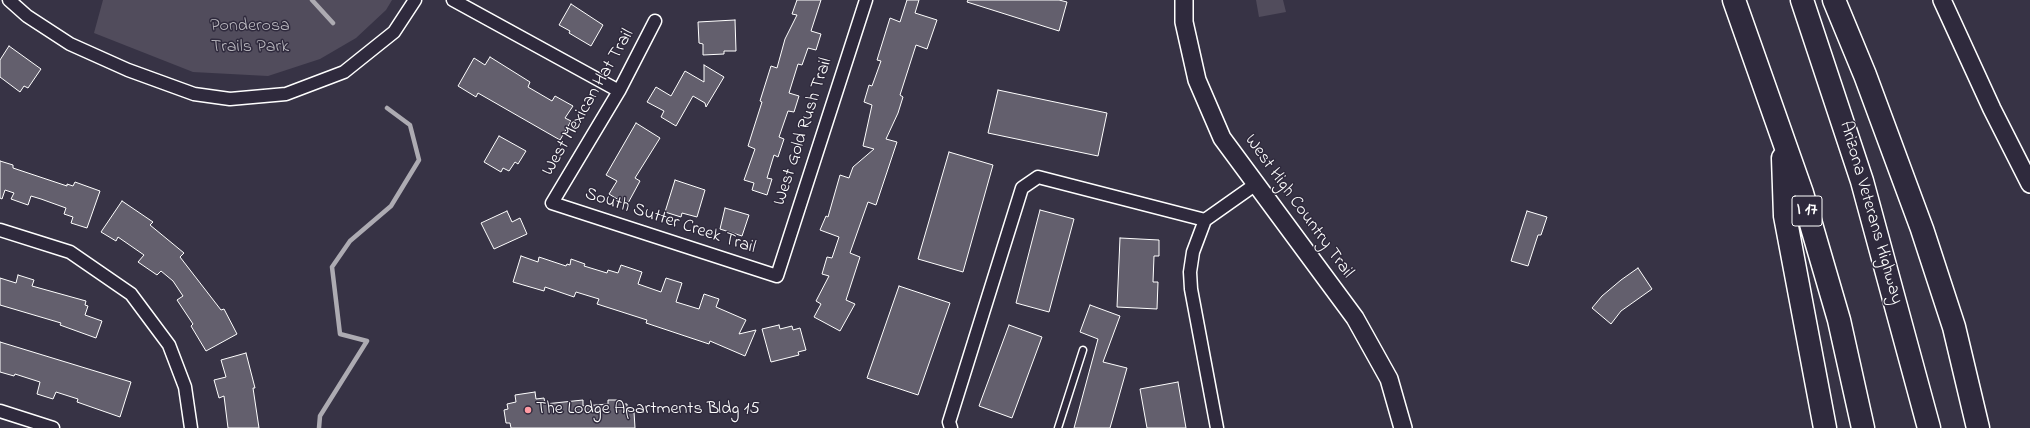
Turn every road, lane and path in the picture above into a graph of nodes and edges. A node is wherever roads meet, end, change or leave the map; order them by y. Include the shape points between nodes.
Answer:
1 (9, 0) edge
2 (415, 0) edge
3 (453, 0) edge
4 (866, 0) edge
5 (1184, 0) edge
6 (1734, 0) edge
7 (1802, 0) edge
8 (1834, 0) edge
9 (1942, 0) edge
10 (655, 21) dead end
11 (619, 91) junction
12 (1782, 137) junction
13 (1256, 184) junction
14 (2030, 184) edge
15 (552, 203) joint
16 (1205, 220) junction
17 (0, 230) edge
18 (777, 276) joint
19 (1083, 350) dead end
20 (0, 411) edge
21 (1978, 427) edge
22 (53, 428) edge
23 (191, 428) edge
24 (951, 428) edge
25 (1058, 428) edge
26 (1217, 428) edge
27 (1403, 428) edge
28 (1825, 428) edge
29 (1863, 428) edge
30 (1929, 428) edge

1 - 2 street via 27,16 77,47 128,70 194,94 230,99 286,94 344,72 394,32
3 - 11 street
4 - 18 street, West Gold Rush Trail
5 - 13 street, West High Country Trail via 1184,22 1197,80 1222,138
6 - 12 highway, I 17
7 - 30 highway, Arizona Veterans Highway via 1862,181
8 - 21 highway via 1865,75 1922,229 1954,327
9 - 14 street
10 - 11 street, West Mexican Hat Trail
11 - 15 street, West Mexican Hat Trail
12 - 28 highway via 1785,216
12 - 29 highway, I 17 via 1802,193 1839,320
13 - 16 street
13 - 27 street, West High Country Trail via 1355,318 1389,379
15 - 18 street, South Sutter Creek Trail
16 - 24 street via 1038,177 1022,188 949,422
16 - 26 street via 1193,252 1190,272
17 - 23 street via 70,252 131,294 169,345 184,387
19 - 25 lane
20 - 22 street

